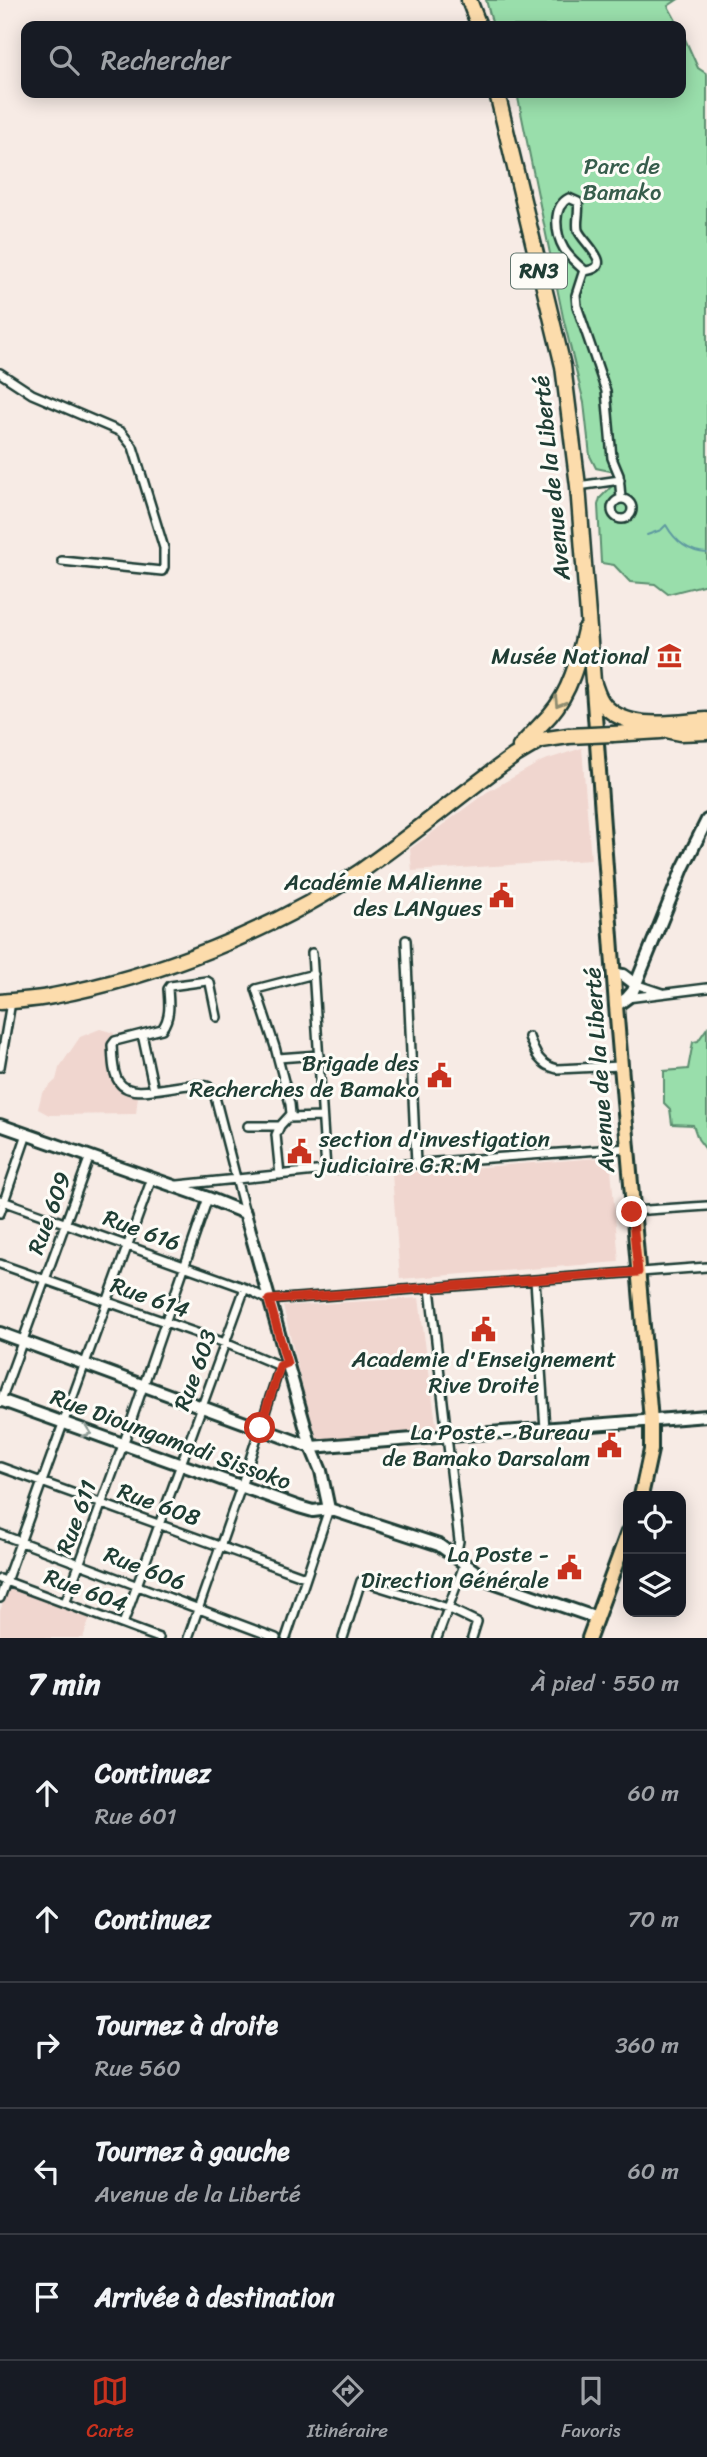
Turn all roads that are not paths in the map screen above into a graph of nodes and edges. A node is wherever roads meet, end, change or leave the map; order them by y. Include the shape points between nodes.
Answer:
1 (469, 0) edge
2 (476, 21) edge
3 (499, 98) edge
4 (584, 271) junction
5 (0, 373) edge
6 (620, 481) junction
7 (578, 486) junction
8 (621, 498) dead end
9 (62, 561) dead end
10 (588, 615) junction
11 (593, 681) junction
12 (707, 720) edge
13 (707, 726) edge
14 (670, 731) junction
15 (707, 732) edge
16 (514, 755) junction
17 (707, 820) edge
18 (406, 940) dead end
19 (313, 953) dead end
20 (314, 974) junction
21 (614, 974) junction
22 (635, 984) junction
23 (707, 988) edge
24 (662, 993) junction
25 (627, 998) junction
26 (5, 1002) edge
27 (616, 1006) junction
28 (217, 1017) dead end
29 (142, 1034) junction
30 (529, 1037) dead end
31 (319, 1055) junction
32 (278, 1058) junction
33 (621, 1066) junction
34 (0, 1067) edge
35 (154, 1090) junction
36 (322, 1117) junction
37 (288, 1118) junction
38 (0, 1125) edge
39 (248, 1126) dead end
40 (279, 1126) junction
41 (27, 1134) junction
42 (628, 1148) junction
43 (90, 1156) junction
44 (416, 1164) junction
45 (326, 1170) junction
46 (280, 1175) junction
47 (152, 1178) junction
48 (236, 1180) junction
49 (174, 1186) junction
50 (208, 1198) junction
51 (2, 1201) edge
52 (707, 1206) edge
53 (632, 1212) junction
54 (0, 1213) edge
55 (245, 1213) junction
56 (66, 1224) junction
57 (127, 1245) junction
58 (0, 1264) edge
59 (184, 1266) junction
60 (707, 1267) edge
61 (638, 1272) junction
62 (45, 1280) junction
63 (535, 1280) junction
64 (245, 1288) junction
65 (430, 1288) junction
66 (269, 1300) junction
67 (106, 1302) junction
68 (164, 1322) junction
69 (0, 1333) edge
70 (23, 1341) junction
71 (225, 1343) junction
72 (84, 1364) junction
73 (283, 1365) junction
74 (143, 1385) junction
75 (0, 1401) edge
76 (202, 1407) junction
77 (707, 1416) edge
78 (651, 1421) junction
79 (62, 1422) junction
80 (260, 1428) junction
81 (545, 1429) junction
82 (447, 1436) junction
83 (122, 1445) junction
84 (311, 1447) junction
85 (181, 1465) junction
86 (0, 1467) edge
87 (41, 1482) junction
88 (241, 1487) junction
89 (642, 1491) edge
90 (101, 1503) junction
91 (329, 1509) junction
92 (159, 1525) junction
93 (0, 1534) edge
94 (19, 1541) junction
95 (623, 1545) edge
96 (220, 1547) junction
97 (456, 1556) junction
98 (79, 1563) junction
99 (464, 1565) junction
100 (305, 1577) junction
101 (3, 1580) edge
102 (137, 1586) junction
103 (0, 1598) edge
104 (65, 1603) junction
105 (448, 1608) junction
106 (198, 1609) junction
107 (597, 1618) junction
108 (123, 1624) junction
109 (159, 1638) edge
110 (188, 1638) edge
111 (276, 1638) edge
112 (286, 1638) edge
113 (343, 1638) edge
114 (437, 1638) edge
115 (472, 1638) edge
116 (589, 1638) edge

1 - 2 highway
3 - 7 highway, Avenue de la Liberté / RN3 via 563,366
4 - 4 street via 563,248 557,227 559,208 569,198 578,202 579,231 597,255 595,267
4 - 6 street via 577,306 606,391 612,458
5 - 9 street via 32,394 121,432 133,447 164,548 162,571
6 - 7 street
6 - 8 street
7 - 10 highway, Avenue de la Liberté / RN3
10 - 11 highway
10 -> 16 highway via 566,690
11 - 12 highway via 607,709 633,721
11 - 21 main road, Avenue de la Liberté
13 - 14 highway
14 - 15 highway
14 - 16 highway, bridge via 541,740
16 - 26 highway via 360,871 248,934 124,979 50,997
17 - 22 street
18 - 44 street
19 - 20 street
20 - 31 street
20 - 32 street via 256,989
21 - 22 street
21 - 27 main road, Avenue de la Liberté
22 - 24 street
22 - 25 street
23 - 24 street
24 - 25 street
25 - 27 street
26 - 34 street
27 - 33 main road, Avenue de la Liberté
28 - 29 street via 207,981 170,986 165,1025
29 - 35 street
29 - 35 street via 112,1042 116,1079 126,1088
30 - 33 street via 547,1067
31 - 32 street
31 - 36 street
32 - 37 street via 290,1104
33 - 42 main road, Avenue de la Liberté
35 - 48 street via 204,1085 213,1089
36 - 37 street
36 - 45 street
37 - 40 street
38 - 41 street
39 - 40 street
40 - 46 street
41 - 43 street
41 - 51 street
42 - 44 street
42 - 53 main road, Avenue de la Liberté
43 - 47 street
43 - 56 street, Rue 609
44 - 45 street
45 - 46 street
46 - 48 street
47 - 49 street
47 - 57 street
48 - 49 street
48 - 55 street
49 - 50 street
50 - 55 street
50 - 59 street, Rue 611
51 - 54 street
51 - 56 street, Rue 616
52 - 53 street
53 - 61 main road, Avenue de la Liberté
55 - 66 street
56 - 57 street, Rue 616
56 - 62 street, Rue 609
57 - 59 street, Rue 616
57 - 67 street
58 - 62 street, Rue 614
59 - 64 street, Rue 616
59 - 68 street, Rue 611
60 - 61 street
61 - 63 street
61 - 78 main road, Avenue de la Liberté
62 - 67 street, Rue 614
62 - 70 street, Rue 609
63 - 65 street
63 - 81 street
64 - 66 street, Rue 616
64 - 71 street, Rue 603
65 - 66 street
65 - 82 street
66 - 73 street
67 - 68 street, Rue 614
67 - 72 street
68 - 71 street, Rue 614
68 - 74 street, Rue 611
69 - 70 street
70 - 72 street
70 - 75 street, Rue 609
71 - 73 street, Rue 614
71 - 76 street, Rue 603
72 - 74 street
72 - 79 street
73 - 80 street
73 - 84 street
74 - 76 street
74 - 83 street, Rue 611
75 - 79 street, Rue Dioungamadi Sissoko
76 - 80 street
76 - 85 street, Rue 603
77 - 78 street
78 - 81 street
78 - 89 main road, Avenue de la Liberté
79 -> 83 street, Rue Dioungamadi Sissoko
79 - 87 street
80 - 84 street
80 - 88 street
81 - 82 street
82 - 84 street
82 - 97 street via 459,1541
83 - 85 street, Rue Dioungamadi Sissoko
83 - 90 street, Rue 611
84 - 91 street
85 - 88 street, Rue Dioungamadi Sissoko
85 - 92 street, Rue 603
86 - 87 street, Rue 608
87 - 90 street, Rue 608
87 - 94 street
88 - 91 street, Rue Dioungamadi Sissoko via 313,1511
88 - 96 street
90 - 92 street, Rue 608
90 - 98 street, Rue 611
91 - 97 street, Rue Dioungamadi Sissoko via 439,1545
91 - 100 street
92 - 96 street, Rue 608
92 - 102 street, Rue 603
93 - 94 street, Rue 606
94 - 98 street, Rue 606
94 - 101 street
95 - 107 main road
96 - 100 street, Rue 608
96 - 106 street
97 - 99 street
98 - 102 street, Rue 606
98 - 104 street, Rue 611
99 - 105 street
99 - 107 street via 487,1580
100 - 112 street
101 - 103 street
101 - 104 street, Rue 604
102 - 106 street, Rue 606
102 - 108 street, Rue 603
104 - 108 street, Rue 604
105 - 113 street via 361,1581
105 - 114 street
105 - 115 street via 477,1622
106 - 110 street
106 - 111 street, Rue 606
107 - 116 main road
108 - 109 street, Rue 604

